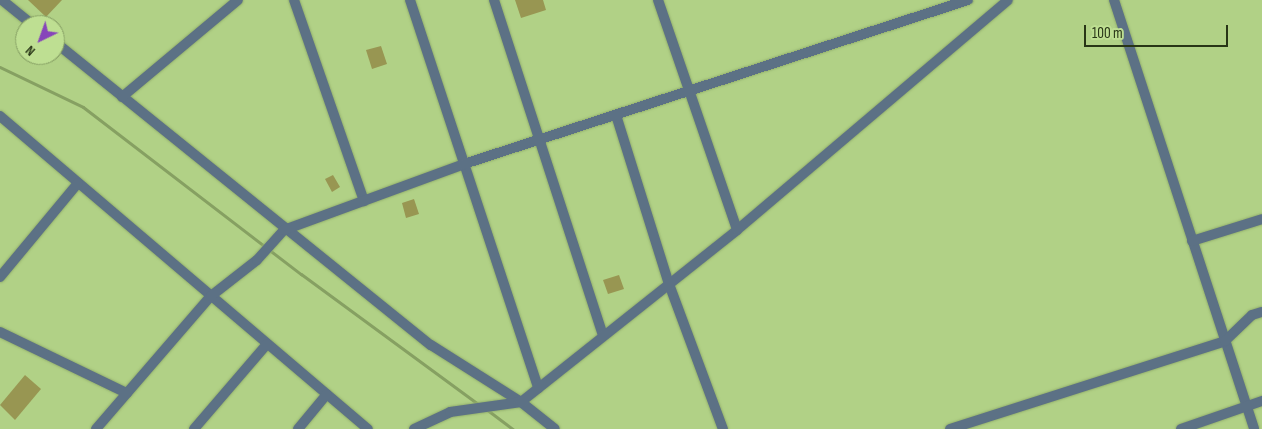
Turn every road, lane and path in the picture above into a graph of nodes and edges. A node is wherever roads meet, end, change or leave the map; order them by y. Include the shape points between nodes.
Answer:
1 (2, 0) edge
2 (238, 0) edge
3 (294, 0) edge
4 (410, 0) edge
5 (494, 0) edge
6 (658, 0) edge
7 (968, 0) edge
8 (1008, 0) edge
9 (1114, 0) edge
10 (21, 15) edge
11 (65, 50) edge
12 (688, 91) junction
13 (122, 97) junction
14 (616, 115) junction
15 (0, 116) edge
16 (540, 140) junction
17 (464, 164) junction
18 (78, 183) junction
19 (364, 201) junction
20 (1262, 219) edge
21 (284, 230) junction
22 (737, 230) junction
23 (1192, 241) junction
24 (0, 276) edge
25 (669, 284) junction
26 (211, 296) junction
27 (1262, 312) edge
28 (0, 332) edge
29 (603, 336) junction
30 (1225, 341) junction
31 (268, 344) junction
32 (538, 388) junction
33 (127, 393) junction
34 (327, 394) junction
35 (1262, 401) edge
36 (521, 402) junction
37 (1246, 407) junction
38 (96, 429) edge
39 (194, 429) edge
40 (298, 429) edge
41 (368, 429) edge
42 (414, 429) edge
43 (555, 429) edge
44 (723, 429) edge
45 (950, 429) edge
46 (1181, 429) edge
47 (1254, 429) edge

1 - 10 street
2 - 13 street
3 - 19 street
4 - 17 street
5 - 16 street
6 - 12 street
7 - 12 street
8 - 22 street
9 - 23 street
11 - 13 street
12 - 14 street
12 - 22 street
13 - 21 street
14 - 16 street
14 - 25 street
15 - 18 street
16 - 17 street
16 - 29 street
17 - 19 street
17 - 32 street
18 - 24 street
18 - 26 street
19 - 21 street
20 - 23 street
21 - 26 street via 257,260
21 - 36 street via 431,345
22 - 25 street
23 - 30 street
25 - 29 street
25 - 44 street
26 - 31 street
26 - 33 street
27 - 30 street via 1252,315
28 - 33 street
29 - 32 street
30 - 37 street
30 - 45 street
31 - 34 street
31 - 39 street
32 - 36 street
33 - 38 street
34 - 40 street
34 - 41 street
35 - 37 street
36 - 42 street via 450,412
36 - 43 street
37 - 46 street
37 - 47 street

